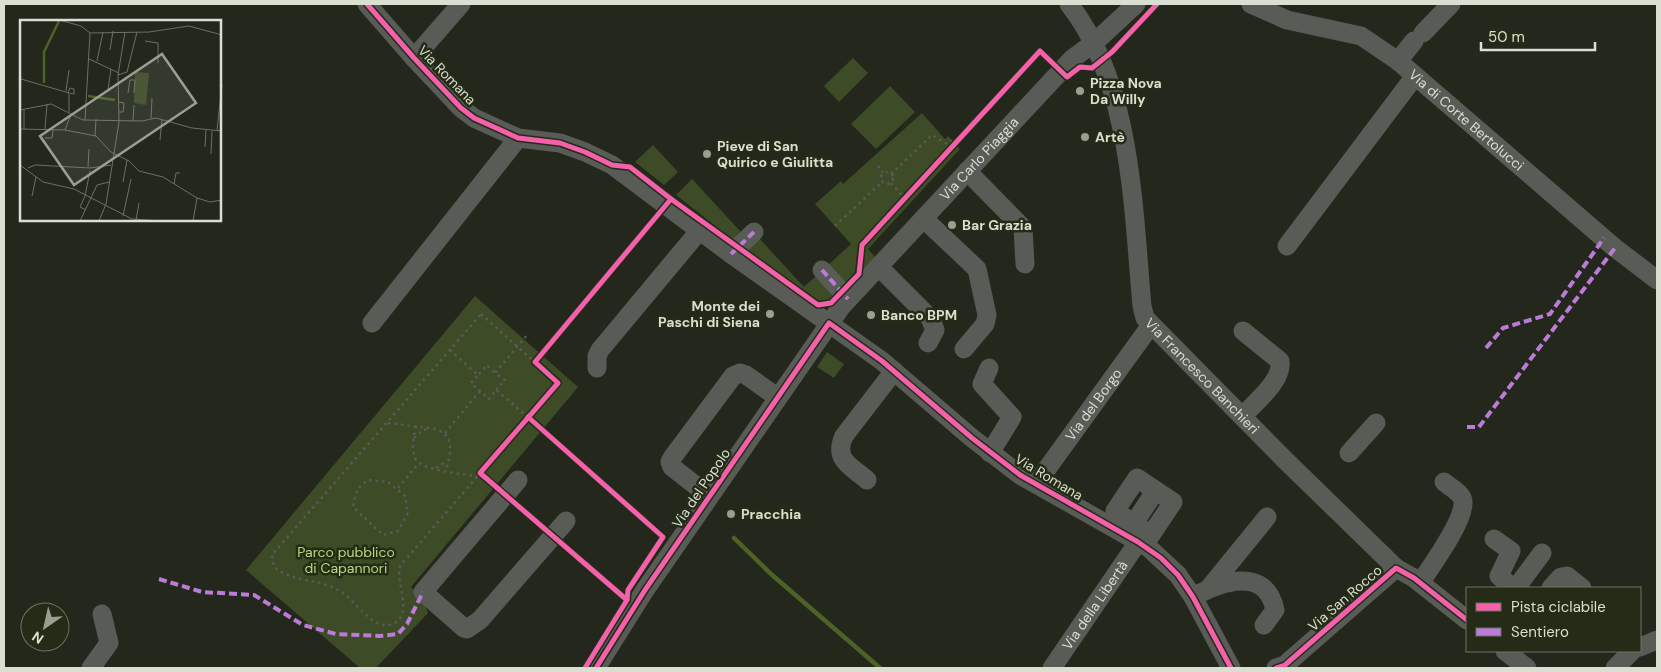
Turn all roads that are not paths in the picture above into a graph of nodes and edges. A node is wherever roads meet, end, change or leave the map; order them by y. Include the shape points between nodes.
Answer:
1 (367, 4) edge
2 (461, 4) edge
3 (1069, 4) edge
4 (1136, 4) edge
5 (1251, 4) edge
6 (1451, 4) edge
7 (1095, 42) junction
8 (414, 58) junction
9 (1398, 61) junction
10 (1420, 79) junction
11 (518, 138) junction
12 (967, 171) junction
13 (1341, 189) dead end
14 (924, 218) junction
15 (700, 230) junction
16 (754, 232) dead end
17 (1287, 246) dead end
18 (731, 254) junction
19 (1025, 264) dead end
20 (879, 267) junction
21 (822, 270) dead end
22 (1657, 280) edge
23 (848, 299) junction
24 (372, 323) dead end
25 (829, 323) junction
26 (1151, 325) junction
27 (1243, 331) dead end
28 (928, 343) dead end
29 (964, 350) dead end
30 (597, 368) dead end
31 (989, 368) dead end
32 (894, 371) junction
33 (777, 397) junction
34 (1242, 416) junction
35 (1376, 423) dead end
36 (990, 453) junction
37 (1349, 453) dead end
38 (518, 480) dead end
39 (868, 480) dead end
40 (1444, 482) dead end
41 (1036, 484) junction
42 (1154, 493) dead end
43 (709, 496) junction
44 (1267, 517) dead end
45 (566, 521) dead end
46 (1133, 533) junction
47 (1494, 539) dead end
48 (1542, 553) dead end
49 (1396, 568) junction
50 (1420, 583) junction
51 (1210, 587) junction
52 (1513, 587) edge
53 (1515, 587) edge
54 (1552, 587) edge
55 (1581, 587) edge
56 (1194, 597) junction
57 (102, 614) dead end
58 (1460, 614) edge
59 (1264, 625) dead end
60 (1657, 640) edge
61 (1641, 647) edge
62 (1506, 652) edge
63 (1631, 652) edge
64 (91, 668) edge
65 (596, 668) edge
66 (1052, 668) edge
67 (1231, 668) edge
68 (1276, 668) edge
69 (1527, 668) edge
70 (1615, 668) edge

1 - 8 street, Via Romana
2 - 8 street
3 - 7 street, Via Francesco Banchieri
4 - 7 street, Via Carlo Piaggia
5 - 9 street, Via di Corte Bertolucci via 1288,20 1361,36
6 - 9 street
7 - 12 street, Via Carlo Piaggia via 1072,59
7 - 26 street, Via Francesco Banchieri via 1130,168 1142,306
8 - 11 street, Via Romana via 460,108
9 - 10 street, Via di Corte Bertolucci
10 - 13 street
10 - 17 street
10 - 22 street, Via di Corte Bertolucci
11 - 15 street, Via Romana via 560,143 612,165
11 - 24 street
12 - 14 street, Via Carlo Piaggia
12 - 19 street via 1023,228
14 - 20 street, Via Carlo Piaggia
14 - 29 street via 977,269 987,315 985,324
15 - 18 street, Via Romana
15 - 30 street via 600,350
16 - 18 street
18 - 25 street, Via Romana
20 - 23 street, Via Carlo Piaggia
20 - 28 street via 930,318 935,330
21 - 23 street
23 - 25 street, Via Carlo Piaggia
25 - 32 street, Via Romana
25 - 33 street, Via del Popolo
26 - 34 street, Via Francesco Banchieri
26 - 41 street, Via del Borgo
27 - 34 street via 1280,361 1281,368
31 - 36 street via 982,384 1012,417
32 - 36 street, Via Romana
32 - 39 street via 839,447 841,457
33 - 43 street, Via del Popolo
33 - 43 street via 746,375 733,376 672,458 672,467
34 - 49 street, Via Francesco Banchieri
35 - 37 street
36 - 41 street, Via Romana
38 - 45 street via 423,592 464,628 480,620
40 - 50 street via 1459,494 1463,500 1462,508 1447,544
41 - 46 street, Via Romana
42 - 46 street, Via della Libertà
43 - 65 street, Via del Popolo
44 - 51 street
46 - 56 street, Via Romana via 1178,575
46 - 66 street, Via della Libertà
47 - 52 street via 1511,551 1499,576
48 - 53 street
49 - 50 street, Via San Rocco
49 - 68 street, Via San Rocco via 1285,665
50 - 58 street, Via San Rocco
51 - 56 street
51 - 59 street via 1237,580 1257,585 1269,594 1275,610
54 - 55 street via 1561,577 1567,576
56 - 67 street, Via Romana
57 - 64 street via 109,643
60 - 61 street
62 - 69 street
63 - 70 street

